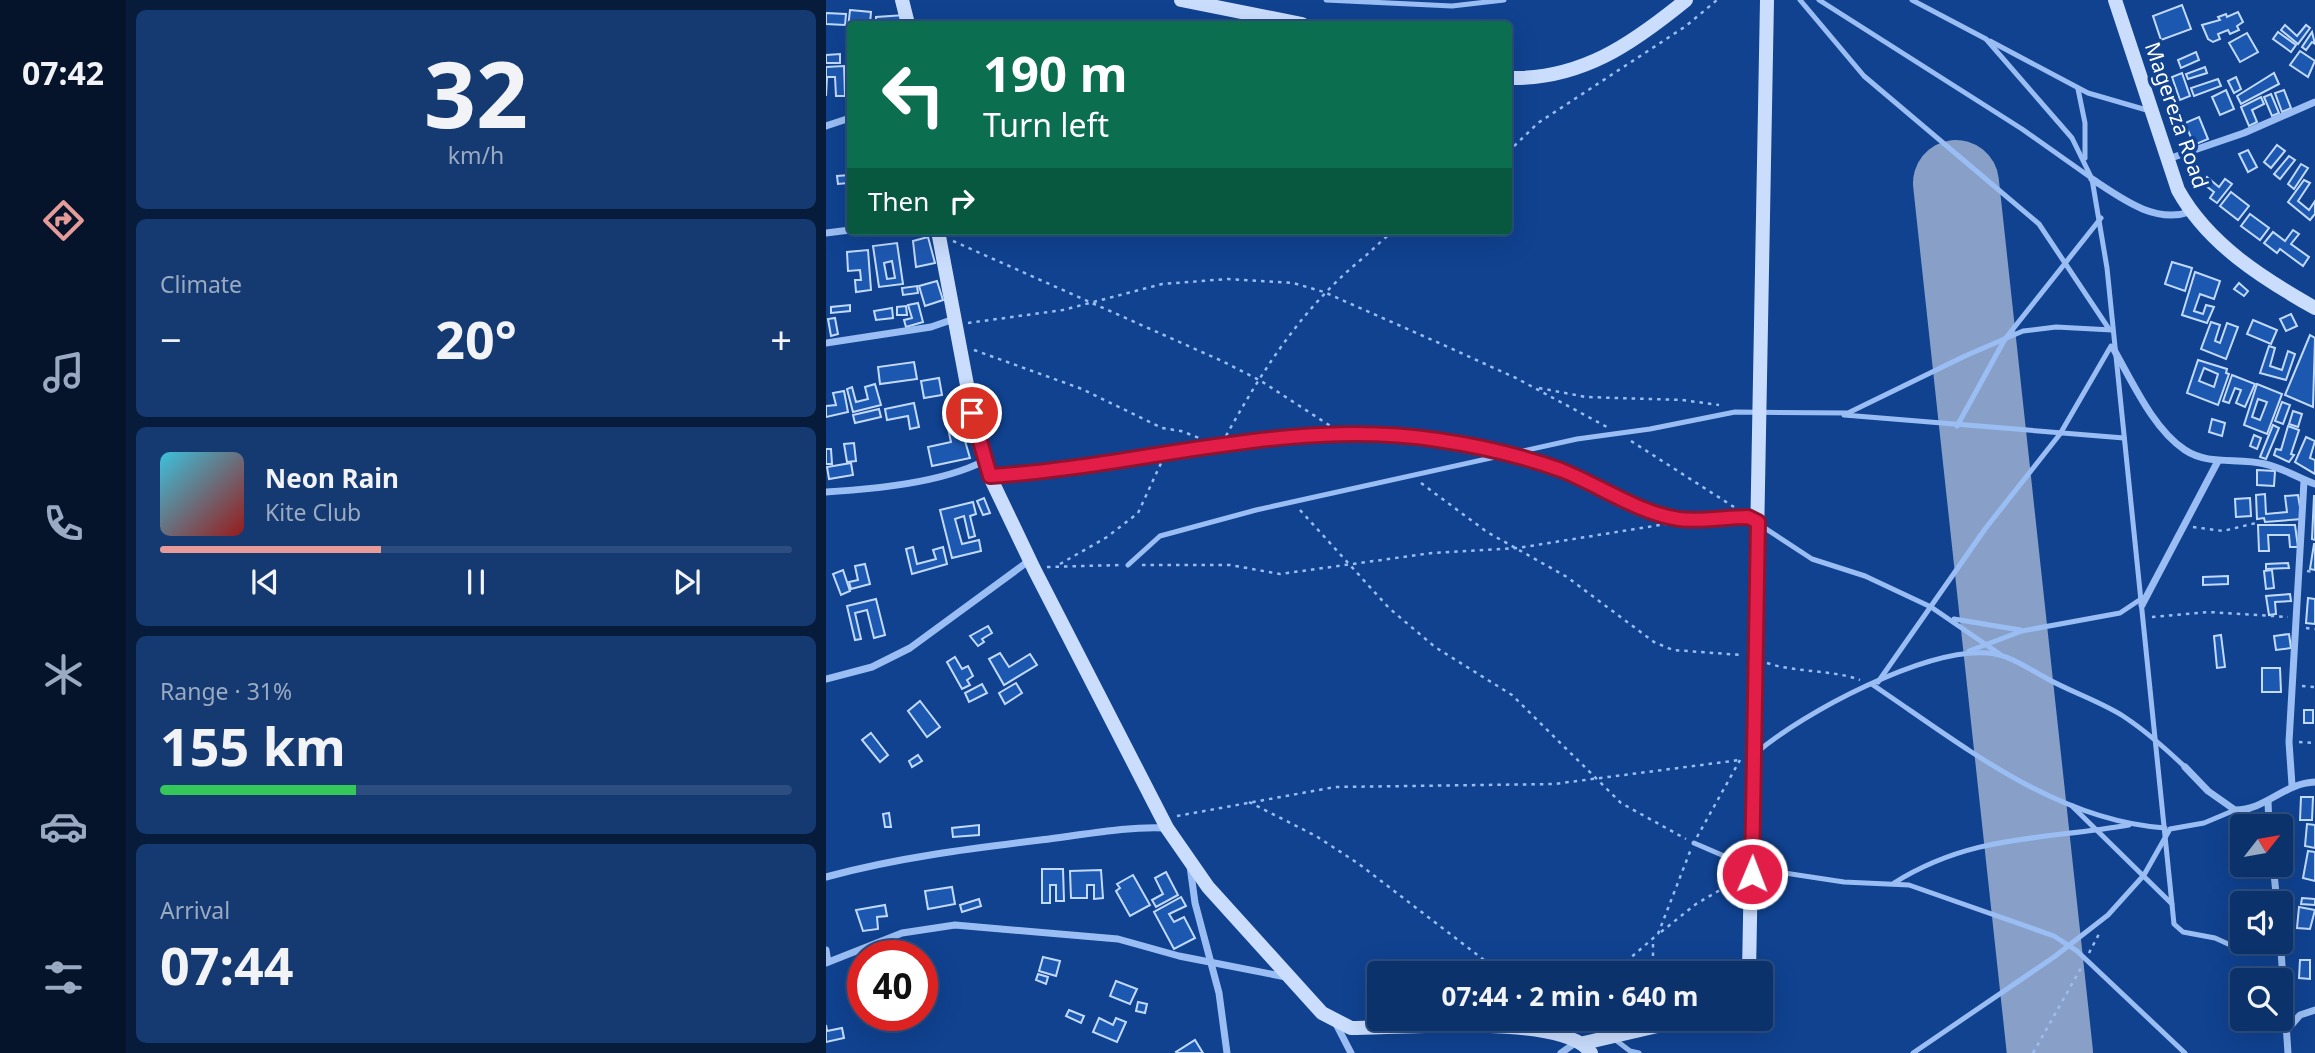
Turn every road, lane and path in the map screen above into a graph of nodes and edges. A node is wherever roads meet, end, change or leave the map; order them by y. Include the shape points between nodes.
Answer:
1 (902, 0) edge
2 (1181, 0) edge
3 (1326, 0) edge
4 (1504, 0) edge
5 (1686, 0) edge
6 (1717, 0) edge
7 (1767, 0) edge
8 (1800, 0) edge
9 (1819, 0) edge
10 (1912, 0) edge
11 (2115, 0) edge
12 (907, 21) edge
13 (1288, 21) edge
14 (1986, 39) junction
15 (1512, 78) edge
16 (2077, 88) junction
17 (2315, 102) edge
18 (2153, 111) junction
19 (847, 119) edge
20 (826, 125) edge
21 (1512, 148) edge
22 (2167, 159) junction
23 (2085, 162) junction
24 (2092, 179) junction
25 (2190, 212) junction
26 (2101, 218) junction
27 (847, 230) edge
28 (826, 233) edge
29 (939, 235) edge
30 (943, 235) edge
31 (1390, 235) edge
32 (2064, 264) junction
33 (1324, 292) junction
34 (1094, 303) junction
35 (2315, 308) edge
36 (954, 322) junction
37 (2110, 329) junction
38 (2005, 339) junction
39 (826, 343) edge
40 (958, 344) junction
41 (2113, 345) junction
42 (1257, 379) junction
43 (1534, 387) junction
44 (1735, 412) junction
45 (1760, 412) junction
46 (1838, 414) junction
47 (1956, 426) junction
48 (1618, 433) junction
49 (2060, 434) junction
50 (1345, 436) junction
51 (2124, 438) junction
52 (1222, 445) junction
53 (1212, 446) junction
54 (1168, 451) junction
55 (1507, 454) junction
56 (984, 461) junction
57 (2218, 461) junction
58 (990, 476) junction
59 (1413, 476) junction
60 (2304, 481) junction
61 (2315, 484) edge
62 (826, 492) edge
63 (1293, 502) junction
64 (1685, 519) junction
65 (1753, 519) junction
66 (2256, 523) dead end
67 (2183, 526) junction
68 (1518, 548) junction
69 (1032, 564) junction
70 (1351, 564) junction
71 (1057, 565) junction
72 (1128, 565) junction
73 (2141, 602) junction
74 (1931, 607) junction
75 (2296, 618) junction
76 (1951, 619) junction
77 (2143, 619) junction
78 (2022, 631) junction
79 (1984, 643) junction
80 (1966, 652) junction
81 (2001, 655) junction
82 (1755, 660) junction
83 (826, 679) edge
84 (1875, 684) junction
85 (2292, 686) junction
86 (2315, 687) edge
87 (2155, 738) junction
88 (2289, 742) junction
89 (2315, 743) edge
90 (1753, 756) junction
91 (2185, 767) joint
92 (1596, 778) junction
93 (2315, 782) edge
94 (2292, 785) junction
95 (2268, 801) junction
96 (1249, 802) junction
97 (2071, 805) junction
98 (2235, 810) junction
99 (2244, 810) junction
100 (2248, 814) edge
101 (2269, 814) edge
102 (1165, 823) junction
103 (2131, 824) junction
104 (2166, 830) junction
105 (2096, 831) junction
106 (1694, 843) junction
107 (1189, 862) junction
108 (1752, 871) junction
109 (2144, 875) junction
110 (826, 877) edge
111 (1894, 883) junction
112 (2172, 904) junction
113 (2108, 915) junction
114 (1658, 934) junction
115 (1653, 940) junction
116 (2230, 944) edge
117 (2069, 945) junction
118 (826, 950) edge
119 (2085, 960) junction
120 (1485, 961) edge
121 (1628, 961) edge
122 (1653, 961) edge
123 (1749, 961) edge
124 (827, 962) edge
125 (1211, 962) junction
126 (1293, 978) junction
127 (2315, 1010) edge
128 (1335, 1022) junction
129 (2293, 1024) edge
130 (1641, 1031) edge
131 (2288, 1031) edge
132 (1613, 1038) junction
133 (1584, 1046) edge
134 (1227, 1053) edge
135 (1351, 1053) edge
136 (1561, 1053) edge
137 (1639, 1053) edge
138 (1913, 1053) edge
139 (2033, 1053) edge
140 (2185, 1053) edge
141 (2288, 1053) edge

1 - 12 street
2 - 13 street
3 - 4 lane via 1452,6
5 - 15 street via 1639,37 1587,64 1553,76
6 - 21 path via 1686,26 1538,123
7 - 45 street
8 - 32 lane via 1864,76 2039,224
9 - 24 lane via 1971,95
10 - 14 lane
11 - 18 street, Magereza Road
14 - 16 lane
14 - 23 lane via 2064,128
16 - 18 lane
16 - 23 lane via 2085,123
17 - 22 street
18 - 22 street, Magereza Road
19 - 20 street
22 - 25 street, Magereza Road
23 - 24 lane
24 - 25 street via 2162,216
24 - 26 lane
25 - 35 street, Magereza Road via 2256,272
26 - 32 lane
26 - 37 lane
27 - 28 street
29 - 36 street
30 - 34 path
31 - 33 path
32 - 37 lane
32 - 38 lane
33 - 34 path via 1293,282 1228,279 1162,284
33 - 42 path
33 - 43 path
34 - 36 path via 1037,315
34 - 42 path
36 - 39 street
36 - 40 street
37 - 38 lane via 2040,328
37 - 41 lane
38 - 46 lane via 1860,408
38 - 47 lane
40 - 53 path via 1082,389 1161,428 1188,433
40 - 56 street
41 - 49 lane
41 - 51 lane
41 - 57 street via 2171,438 2202,458
42 - 50 path
42 - 52 path
43 - 44 path via 1586,397 1702,402
43 - 48 path
44 - 45 lane
44 - 48 lane
45 - 46 lane
45 - 65 street
46 - 47 lane
47 - 49 lane
48 - 55 lane
48 - 65 path
49 - 51 lane
49 - 74 lane
50 - 52 lane
50 - 55 lane via 1436,440
51 - 73 lane
52 - 53 lane
53 - 54 lane
54 - 58 lane
54 - 71 path via 1138,513
55 - 59 lane
55 - 64 lane
56 - 58 street
56 - 62 street via 918,481
57 - 60 street via 2261,463
57 - 67 street
58 - 69 street
59 - 63 lane
59 - 68 path via 1461,515
60 - 61 street
60 - 75 street
63 - 70 path
63 - 72 lane via 1168,533 1152,540
64 - 65 lane
64 - 68 path
65 - 74 lane via 1812,559 1865,576
65 - 82 street
66 - 67 path via 2223,531
67 - 73 street
68 - 70 path
68 - 82 path via 1665,647
69 - 71 path
69 - 83 street via 904,652 860,672
69 - 102 street
70 - 72 path via 1280,574 1230,565
70 - 92 path via 1389,608 1436,647 1512,695
71 - 72 path
73 - 77 lane
73 - 78 lane via 2104,618
74 - 76 lane
74 - 84 lane
75 - 77 path via 2209,612
75 - 85 street
76 - 78 lane
76 - 79 lane
77 - 87 lane
78 - 79 lane
79 - 80 lane
79 - 81 lane
80 - 81 lane
80 - 84 lane via 1916,665
81 - 87 lane via 2120,714
82 - 84 path
82 - 90 street
84 - 90 lane via 1813,713
84 - 97 lane via 2010,774
85 - 86 path
85 - 88 street
87 - 91 lane
87 - 104 lane
88 - 89 path
88 - 94 street
90 - 108 street
91 - 98 street via 2208,792
92 - 96 path via 1554,785 1335,787
92 - 106 path via 1621,803
92 - 106 path via 1740,760
93 - 94 street
94 - 95 street
95 - 99 street
95 - 101 street
96 - 102 path
96 - 120 path via 1359,864
97 - 103 lane
97 - 105 lane
98 - 99 street
98 - 104 lane via 2214,820
99 - 100 street
102 - 107 street
102 - 110 street via 986,846
103 - 104 lane
103 - 105 lane
104 - 109 lane
104 - 112 lane
105 - 109 lane
105 - 111 lane via 1986,844 1934,860
106 - 108 lane
106 - 114 path
107 - 125 street
107 - 126 street
108 - 111 lane
108 - 114 path via 1713,892
108 - 123 street
109 - 112 lane
109 - 113 lane
111 - 117 lane via 1966,904
112 - 116 lane via 2174,924 2182,932
113 - 117 lane
113 - 119 path
114 - 115 path
115 - 121 path
115 - 122 path
117 - 119 lane
117 - 138 lane
118 - 124 street
119 - 139 path
119 - 140 lane
124 - 125 street via 902,933 955,925 1108,937
125 - 126 street
125 - 134 street
126 - 128 street
127 - 129 street
128 - 133 street via 1351,1028 1496,1025 1564,1034
128 - 135 street
130 - 132 street
131 - 141 street
132 - 133 street
132 - 137 lane
133 - 136 street

